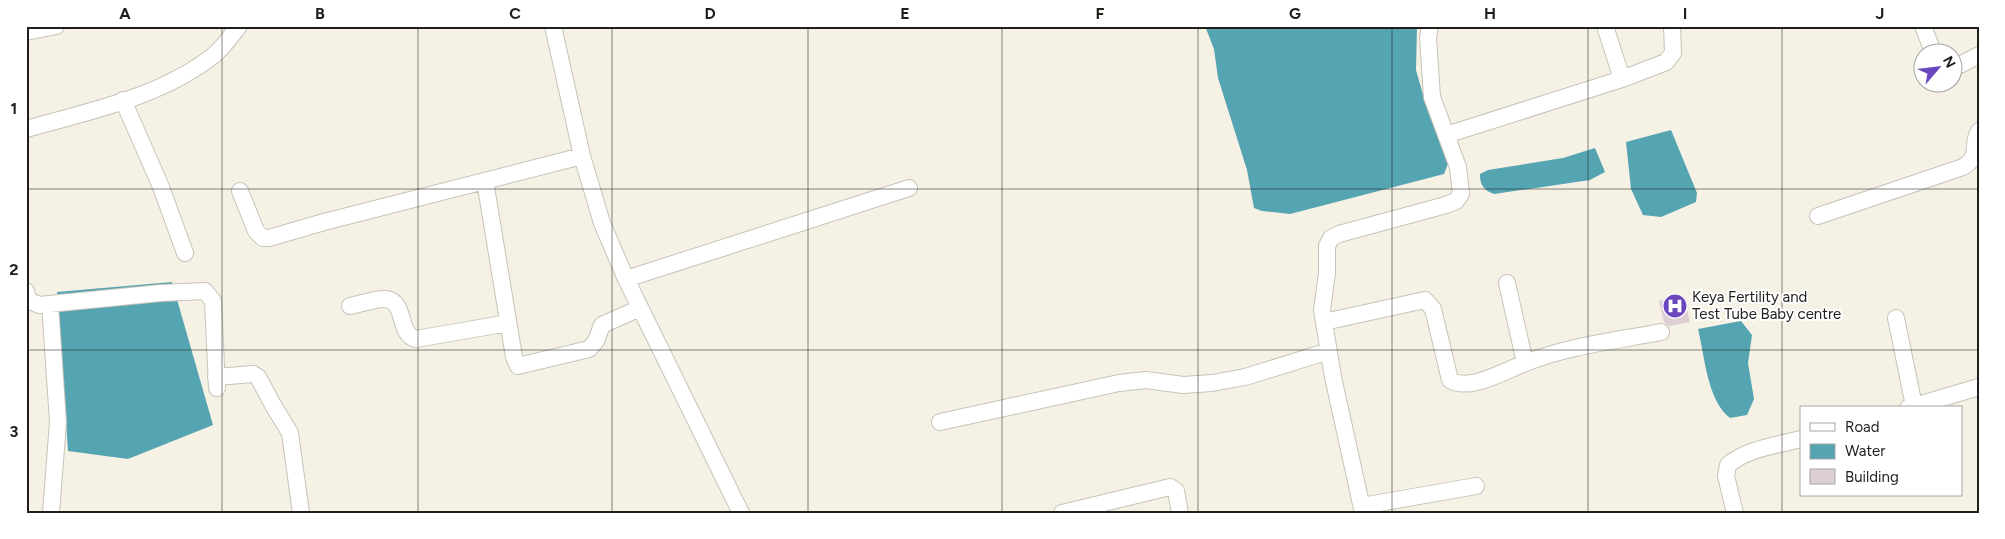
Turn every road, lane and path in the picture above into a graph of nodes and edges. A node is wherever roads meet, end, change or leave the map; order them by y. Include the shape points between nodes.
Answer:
1 (56, 26) edge
2 (238, 26) edge
3 (553, 26) edge
4 (1430, 26) edge
5 (1605, 26) edge
6 (1672, 26) edge
7 (1923, 26) edge
8 (26, 32) edge
9 (1929, 42) edge
10 (1979, 55) edge
11 (1962, 64) edge
12 (1622, 79) junction
13 (123, 100) junction
14 (26, 128) edge
15 (1979, 131) edge
16 (1446, 136) junction
17 (582, 156) junction
18 (485, 181) junction
19 (909, 188) dead end
20 (240, 191) dead end
21 (1818, 216) dead end
22 (185, 253) dead end
23 (626, 279) junction
24 (1506, 283) dead end
25 (27, 297) edge
26 (50, 304) junction
27 (350, 306) dead end
28 (640, 308) junction
29 (1896, 318) dead end
30 (1324, 322) junction
31 (508, 323) junction
32 (1661, 332) dead end
33 (1329, 351) junction
34 (1525, 363) junction
35 (1979, 387) edge
36 (1911, 406) edge
37 (1914, 406) edge
38 (940, 422) dead end
39 (1800, 438) edge
40 (1476, 486) dead end
41 (1363, 510) edge
42 (51, 513) edge
43 (301, 513) edge
44 (741, 513) edge
45 (1062, 513) edge
46 (1180, 513) edge
47 (1735, 513) edge

1 - 8 street
2 - 13 street via 216,54 182,77
3 - 17 street
4 - 16 street via 1432,97
5 - 12 street
6 - 12 street via 1674,46 1671,58
7 - 9 street
10 - 11 street
12 - 16 street
13 - 14 street
13 - 22 street via 162,186
15 - 21 street via 1975,155 1963,167
16 - 30 street via 1458,167 1461,194 1446,206 1331,238 1327,246
17 - 18 street
17 - 23 street via 602,222
18 - 20 street via 270,238 263,238 256,231
18 - 31 street
19 - 23 street
23 - 28 street
24 - 34 street
25 - 26 street via 39,305
26 - 42 street via 58,422
26 - 43 street via 205,291 213,301 217,382 253,374 261,382 290,433
27 - 31 street via 386,299 392,301 400,312 406,333 416,339
28 - 31 street via 602,325 596,341 588,349 523,366 515,363
28 - 44 street
29 - 36 street
30 - 33 street
30 - 34 street via 1425,300 1433,309 1450,380 1457,384 1473,383
32 - 34 street via 1563,350
33 - 38 street via 1245,377 1183,385 1146,380 1119,383
33 - 41 street
35 - 37 street
39 - 47 street via 1747,454 1728,465 1726,476
40 - 41 street
45 - 46 street via 1170,487 1176,491

